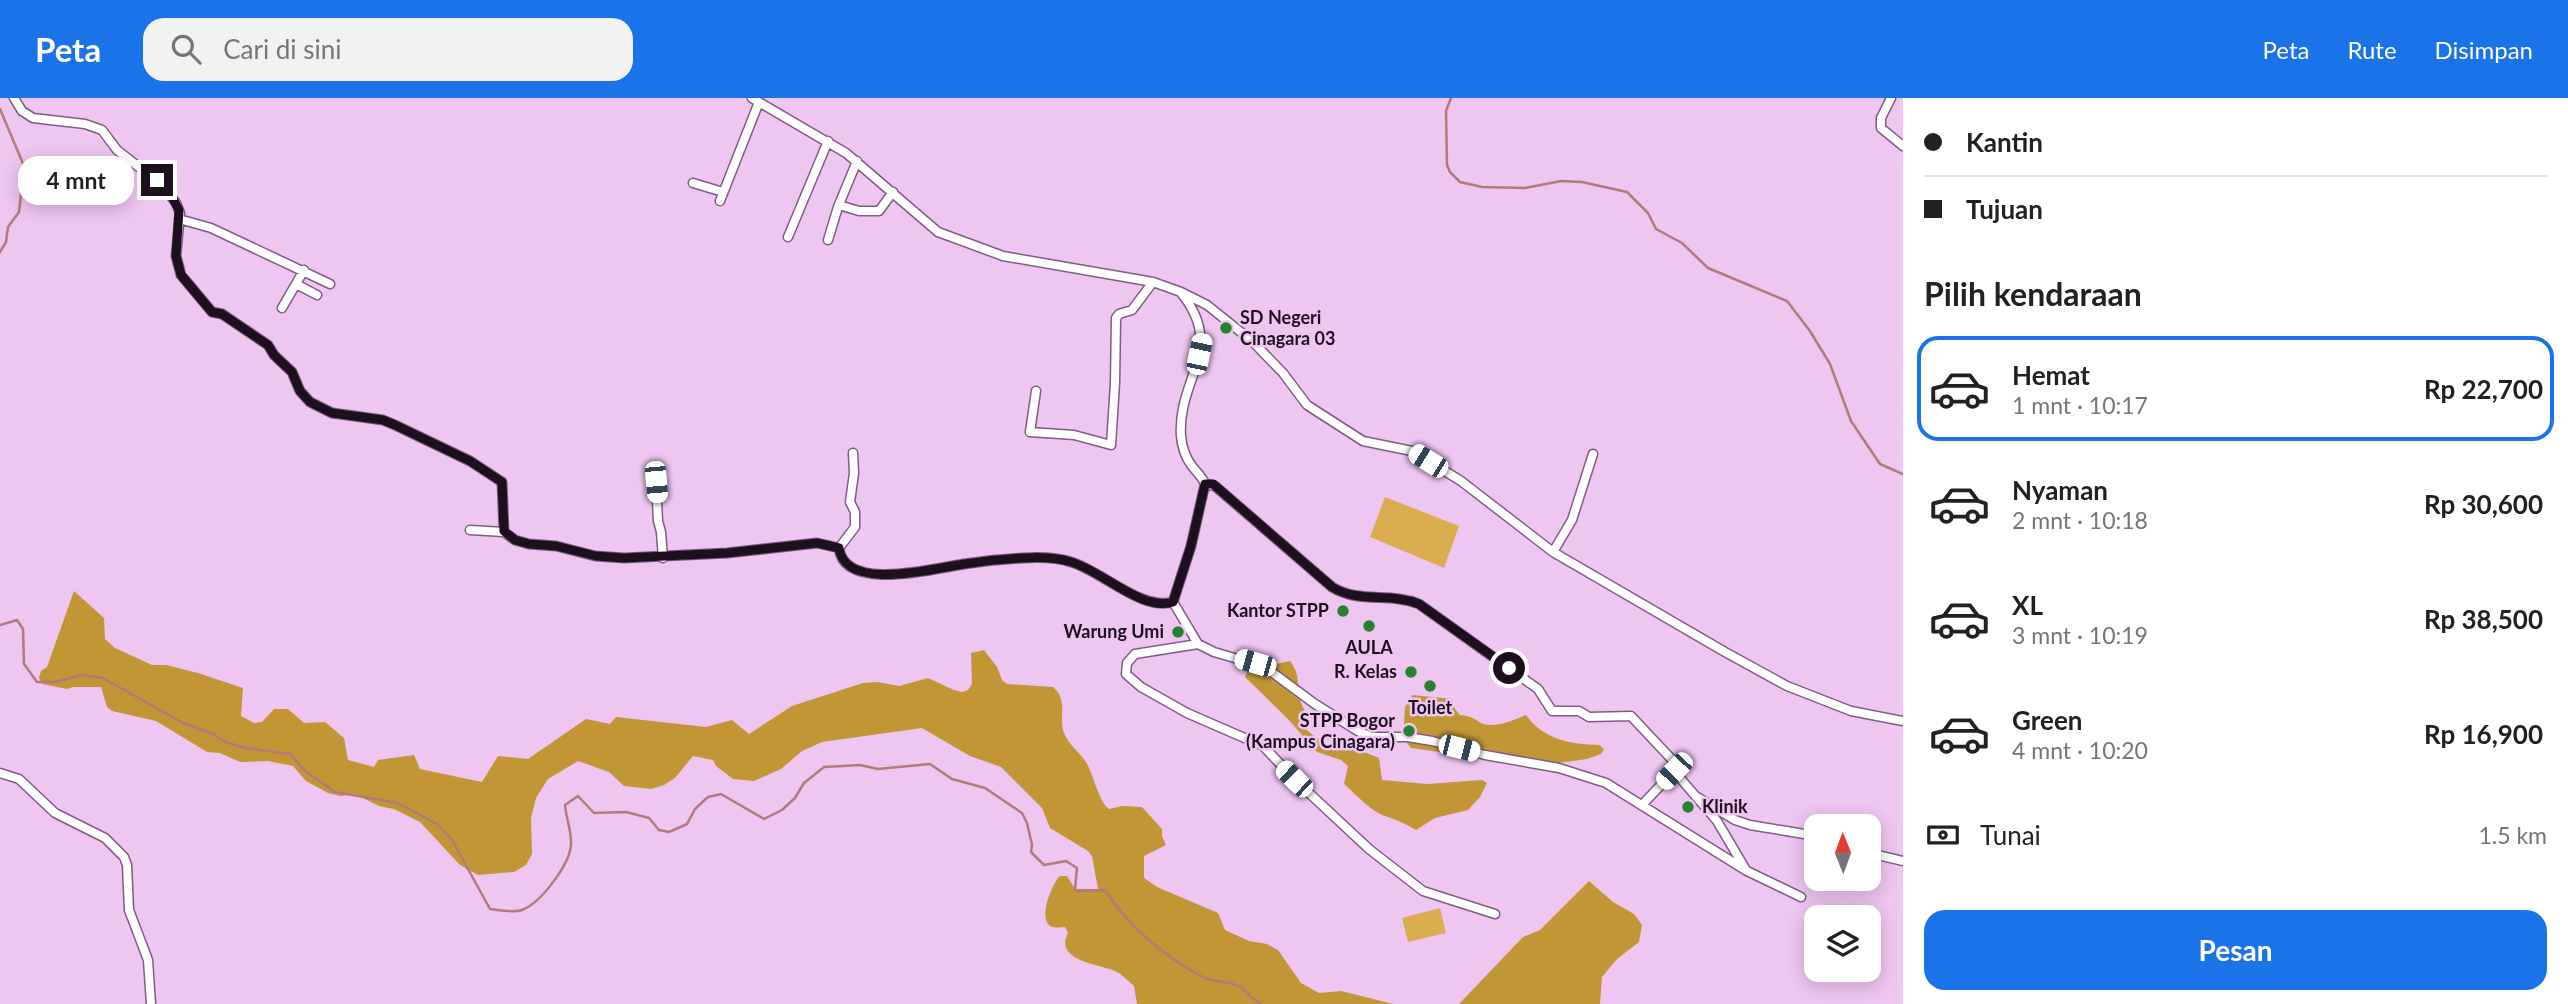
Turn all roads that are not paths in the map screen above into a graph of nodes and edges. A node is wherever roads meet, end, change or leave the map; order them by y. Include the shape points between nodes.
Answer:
1 (14, 98) edge
2 (1891, 98) edge
3 (756, 100) edge
4 (828, 141) junction
5 (1903, 146) edge
6 (857, 161) junction
7 (694, 183) dead end
8 (723, 192) junction
9 (893, 192) junction
10 (720, 201) dead end
11 (839, 205) junction
12 (180, 219) junction
13 (788, 237) dead end
14 (828, 240) dead end
15 (304, 270) junction
16 (1153, 282) junction
17 (296, 284) junction
18 (330, 284) dead end
19 (1181, 292) junction
20 (317, 295) dead end
21 (282, 308) dead end
22 (1036, 391) dead end
23 (853, 453) dead end
24 (1593, 454) dead end
25 (656, 482) dead end
26 (1205, 484) junction
27 (470, 530) dead end
28 (504, 531) junction
29 (839, 548) junction
30 (1553, 552) junction
31 (663, 558) junction
32 (1173, 602) junction
33 (1198, 644) junction
34 (1903, 721) edge
35 (1674, 771) junction
36 (0, 773) edge
37 (1697, 797) junction
38 (1642, 805) junction
39 (1804, 834) edge
40 (1881, 856) edge
41 (1903, 861) edge
42 (1747, 871) junction
43 (1801, 897) dead end
44 (1495, 914) dead end
45 (151, 1004) edge

1 - 12 street via 33,118 103,130 119,153 163,186 178,207
2 - 5 street via 1881,128
3 - 4 street
3 - 8 street
4 - 6 street
4 - 13 street
6 - 9 street
6 - 11 street
7 - 8 street
8 - 10 street
9 - 11 street via 879,211
9 - 16 street via 939,232 986,251
11 - 14 street
12 - 15 street
12 - 28 street via 177,267 204,305 268,345 316,407 383,420 498,478 502,482
15 - 17 street
15 - 18 street
16 - 19 street
16 - 22 street via 1132,310 1116,318 1111,445 1074,435 1030,432
17 - 20 street
17 - 21 street
19 - 26 street via 1202,332 1181,434 1187,459
19 - 30 street via 1216,310 1252,341 1314,411 1363,441 1412,451 1461,481
23 - 29 street via 850,502 855,527
24 - 30 street via 1572,520
25 - 31 street
26 - 32 street
26 - 35 street via 1215,485 1332,587 1357,597 1419,604 1538,689 1550,709 1579,711 1589,717 1631,716 1676,763
27 - 28 street
28 - 31 street via 529,544 596,556
29 - 31 street via 817,543
29 - 32 street via 850,568 868,573 917,573 1053,558 1080,565 1146,601
30 - 34 street via 1787,685 1851,710
32 - 33 street
33 - 38 street via 1265,667 1314,704 1371,737 1408,737 1559,768 1606,783
33 - 44 street via 1135,654 1126,663 1126,674 1165,702 1263,746 1307,792 1423,891
35 - 37 street
35 - 38 street
36 - 45 street via 19,779 55,813 105,838 124,857 129,910 148,960
37 - 39 street via 1734,820
37 - 42 street via 1730,839
38 - 42 street
40 - 41 street
42 - 43 street

